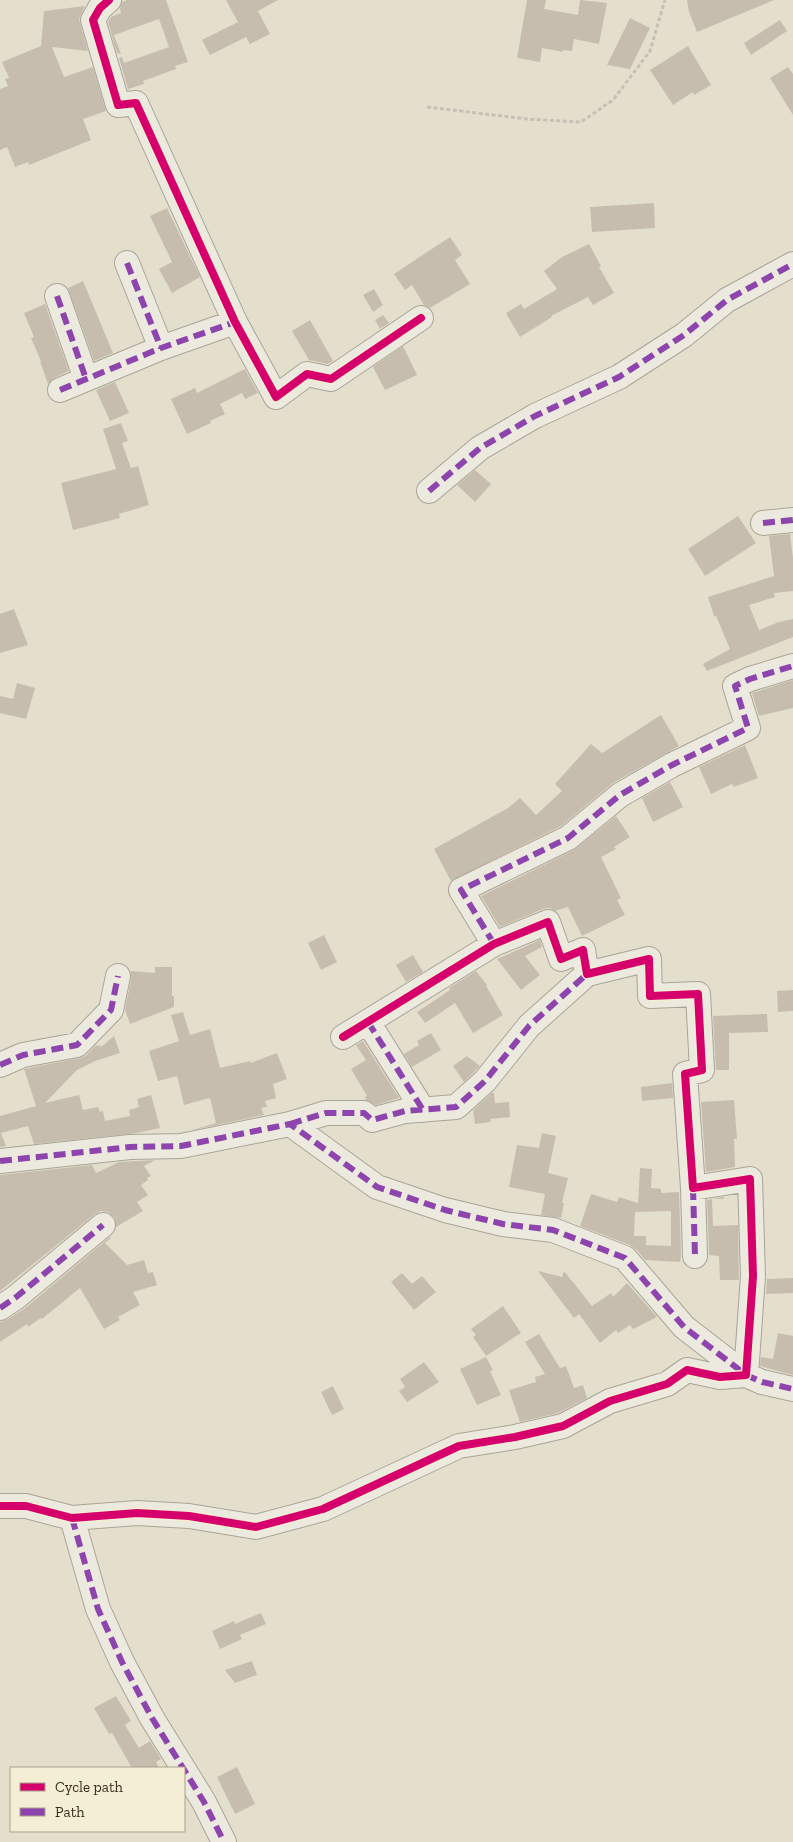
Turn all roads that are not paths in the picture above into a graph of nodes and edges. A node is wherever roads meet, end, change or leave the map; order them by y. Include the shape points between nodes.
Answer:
1 (109, 0) edge
2 (127, 263) dead end
3 (793, 264) edge
4 (57, 296) dead end
5 (421, 318) dead end
6 (234, 322) junction
7 (161, 348) junction
8 (86, 379) junction
9 (60, 390) dead end
10 (429, 491) dead end
11 (793, 520) edge
12 (763, 523) dead end
13 (793, 666) edge
14 (494, 944) junction
15 (587, 974) junction
16 (118, 976) dead end
17 (368, 1022) junction
18 (343, 1037) dead end
19 (0, 1065) edge
20 (422, 1110) junction
21 (290, 1124) junction
22 (0, 1161) edge
23 (692, 1188) junction
24 (103, 1226) dead end
25 (696, 1256) dead end
26 (0, 1308) edge
27 (746, 1375) junction
28 (793, 1389) edge
29 (0, 1506) edge
30 (72, 1518) junction
31 (182, 1767) edge
32 (185, 1771) edge
33 (224, 1842) edge

1 - 6 street via 92,20 118,105 136,103
2 - 7 street
3 - 10 street via 727,300 684,336 619,377 535,416 480,448
4 - 8 street
5 - 6 street via 331,379 307,374 276,397
6 - 7 street
7 - 8 street
8 - 9 street
11 - 12 street
13 - 14 street via 734,686 748,728 620,795 568,838 461,890
14 - 15 street via 548,922 561,959 583,950
14 - 17 street
15 - 20 street via 529,1026 486,1081 456,1107
15 - 23 street via 648,959 650,996 698,994 702,1070 685,1074
16 - 19 street via 112,1010 77,1045 23,1055
17 - 18 street
17 - 20 street
20 - 21 street via 372,1120 364,1113 326,1113
21 - 22 street via 181,1146 130,1147
21 - 27 street via 377,1187 445,1210 504,1224 553,1230 625,1258 684,1327
23 - 25 street
23 - 27 street via 750,1179 754,1276
24 - 26 street
27 - 28 street
27 - 30 street via 720,1377 687,1370 667,1384 610,1402 563,1426 459,1446 323,1509 256,1527 189,1516 138,1513
29 - 30 street via 26,1506
30 - 31 street via 98,1608 122,1662
32 - 33 street

